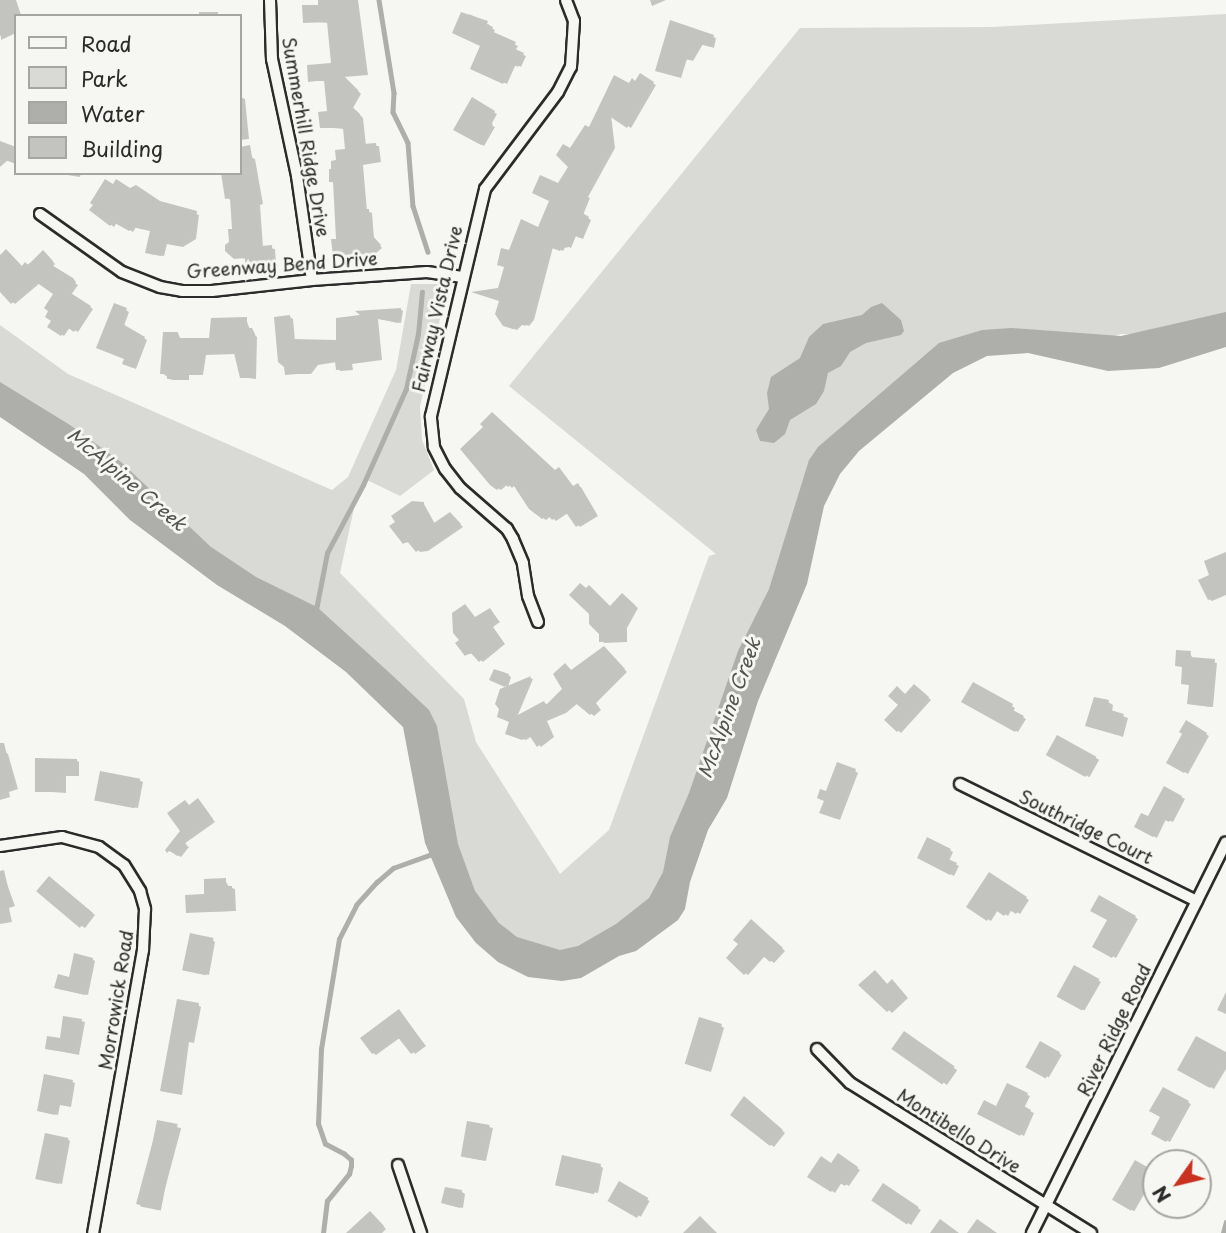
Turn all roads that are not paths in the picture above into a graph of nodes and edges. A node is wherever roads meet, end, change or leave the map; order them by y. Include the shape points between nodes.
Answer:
1 (270, 0) edge
2 (566, 0) edge
3 (40, 214) dead end
4 (463, 276) junction
5 (312, 279) junction
6 (538, 622) dead end
7 (960, 784) dead end
8 (1226, 842) edge
9 (0, 846) edge
10 (1197, 901) junction
11 (817, 1049) dead end
12 (398, 1164) dead end
13 (1047, 1206) junction
14 (93, 1233) edge
15 (421, 1233) edge
16 (1031, 1233) edge
17 (1091, 1233) edge

1 - 5 street, Summerhill Ridge Drive via 272,59 297,176
2 - 4 street, Fairway Vista Drive via 574,21 571,67 558,92 485,189
3 - 5 street, Greenway Bend Drive via 122,272 160,287 212,291
4 - 5 street, Greenway Bend Drive via 427,272
4 - 6 street, Fairway Vista Drive via 431,416 434,447 452,479 507,529 523,563
7 - 10 street, Southridge Court
8 - 10 street, River Ridge Road
9 - 14 street, Morrowick Road via 62,837 99,847 124,865 145,909 143,950
10 - 13 street, River Ridge Road
11 - 13 street, Montibello Drive via 850,1083
12 - 15 street
13 - 16 street, River Ridge Road
13 - 17 street, Montibello Drive

